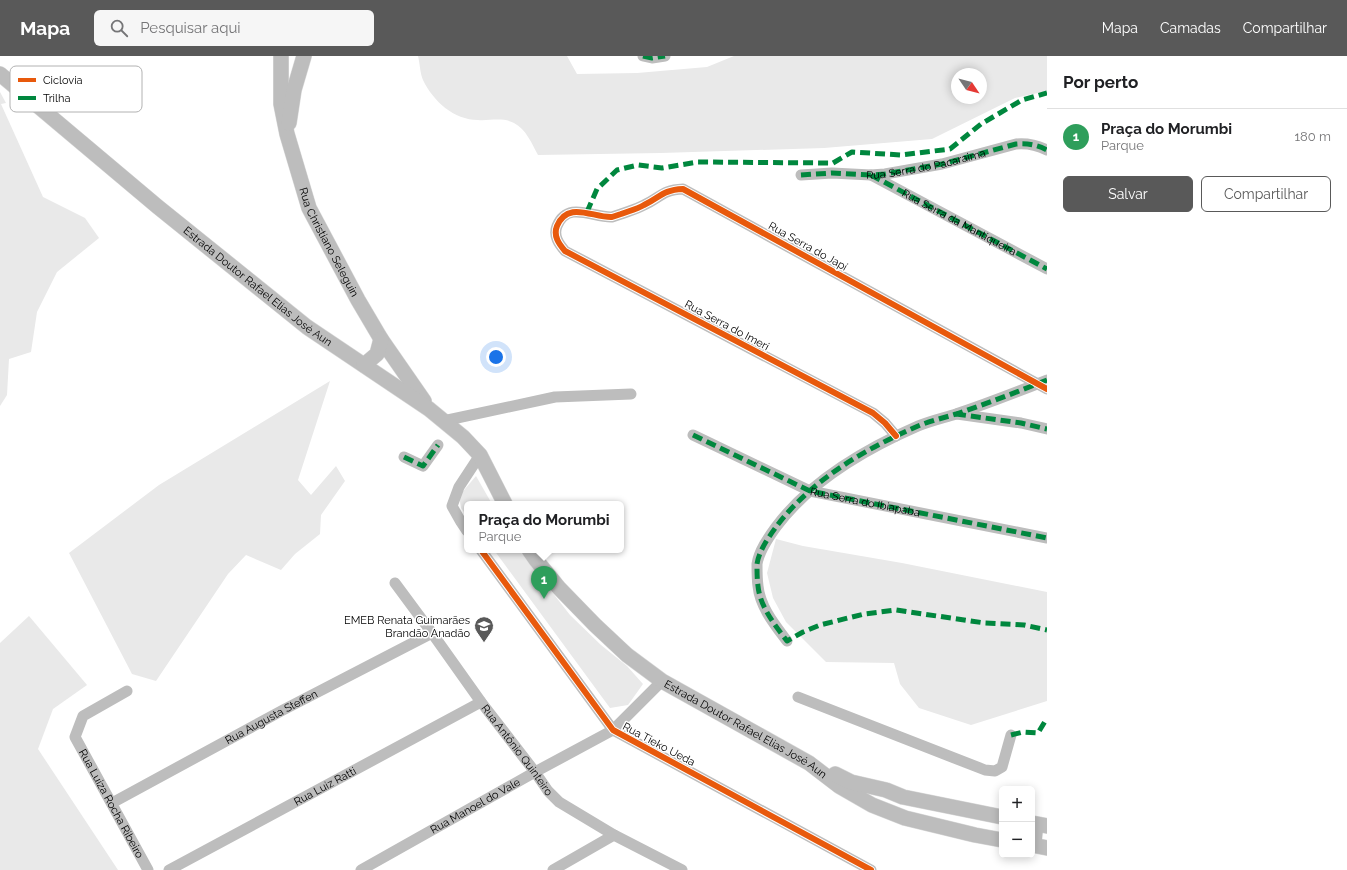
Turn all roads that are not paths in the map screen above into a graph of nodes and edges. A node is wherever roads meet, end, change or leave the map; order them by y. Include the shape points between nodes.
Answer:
1 (281, 56) edge
2 (304, 56) edge
3 (643, 56) edge
4 (665, 56) edge
5 (0, 74) edge
6 (10, 82) edge
7 (45, 112) edge
8 (287, 134) junction
9 (1047, 150) edge
10 (801, 175) dead end
11 (871, 175) junction
12 (556, 229) joint
13 (1047, 269) edge
14 (381, 339) junction
15 (364, 365) junction
16 (1042, 382) edge
17 (1047, 389) edge
18 (631, 394) dead end
19 (429, 409) junction
20 (956, 414) junction
21 (443, 421) junction
22 (1047, 429) edge
23 (693, 435) dead end
24 (896, 436) junction
25 (438, 445) dead end
26 (480, 455) junction
27 (404, 457) dead end
28 (810, 491) junction
29 (503, 501) edge
30 (464, 527) edge
31 (1047, 538) edge
32 (483, 553) edge
33 (531, 553) edge
34 (395, 583) dead end
35 (432, 633) junction
36 (787, 641) dead end
37 (662, 681) junction
38 (127, 691) dead end
39 (798, 697) dead end
40 (481, 702) junction
41 (613, 730) junction
42 (1011, 735) dead end
43 (810, 763) junction
44 (535, 772) junction
45 (112, 803) junction
46 (999, 815) edge
47 (1039, 824) edge
48 (614, 835) junction
49 (999, 839) edge
50 (1038, 846) edge
51 (148, 870) edge
52 (169, 870) edge
53 (362, 870) edge
54 (553, 870) edge
55 (682, 870) edge
56 (871, 870) edge

1 - 8 main road, Rua Christiano Seleguin via 281,104
2 - 8 main road via 294,90
3 - 4 street
5 - 6 main road, Estrada Doutor Rafael Elias José Aun
7 - 15 main road, Estrada Doutor Rafael Elias José Aun via 307,327
8 - 14 main road, Rua Christiano Seleguin via 309,208
9 - 11 street, Rua Serra do Pacaraima via 1029,143 1016,144 942,164
10 - 11 street, Rua Serra do Pacaraima
11 - 13 street, Rua Serra da Mantiqueira
12 - 16 street, Rua Serra do Japí via 561,219 568,214 587,212 612,217 645,205 660,194 683,189
12 - 24 street, Rua Serra do Imeri via 557,242 566,251 872,413
14 - 15 main road via 377,354
14 - 19 main road, Rua Christiano Seleguin
15 - 19 main road, Estrada Doutor Rafael Elias José Aun
16 - 17 street, Rua Serra do Japí
16 - 20 street
18 - 21 street via 555,397
19 - 21 main road, Estrada Doutor Rafael Elias José Aun
20 - 22 street
20 - 24 street via 920,425
21 - 26 main road, Estrada Doutor Rafael Elias José Aun
23 - 28 street, Rua Serra do Ibiapaba
24 - 28 street via 846,463
25 - 27 street via 423,466
26 - 29 main road, Estrada Doutor Rafael Elias José Aun
26 - 30 street via 459,487 452,506
28 - 31 street, Rua Serra do Ibiapaba
28 - 36 street via 786,513 766,540 757,564 758,586 764,606
32 - 41 street, Rua Tieko Ueda
33 - 37 main road, Estrada Doutor Rafael Elias José Aun via 559,588 595,625 627,655
34 - 35 street, Rua Antônio Quinteiro
35 - 40 street, Rua Antônio Quinteiro
35 - 45 street, Rua Augusta Steffen
37 - 41 street, Rua Manoel do Vale
37 - 43 main road, Estrada Doutor Rafael Elias José Aun
38 - 45 street, Rua Luiza Rocha Ribeiro via 83,716 75,737
39 - 42 street via 985,770 995,771 1002,767
40 - 44 street, Rua Antônio Quinteiro
40 - 52 street, Rua Luiz Ratti
41 - 44 street, Rua Manoel do Vale
41 - 56 street, Rua Tieko Ueda
43 - 46 main road via 851,782 886,790 903,797
43 - 49 main road, Estrada Doutor Rafael Elias José Aun via 839,786 872,805 905,818
44 - 48 street, Rua Antônio Quinteiro via 559,802
44 - 53 street, Rua Manoel do Vale
45 - 51 street, Rua Luiza Rocha Ribeiro
47 - 50 street
48 - 54 street
48 - 55 street, Rua Antônio Quinteiro

